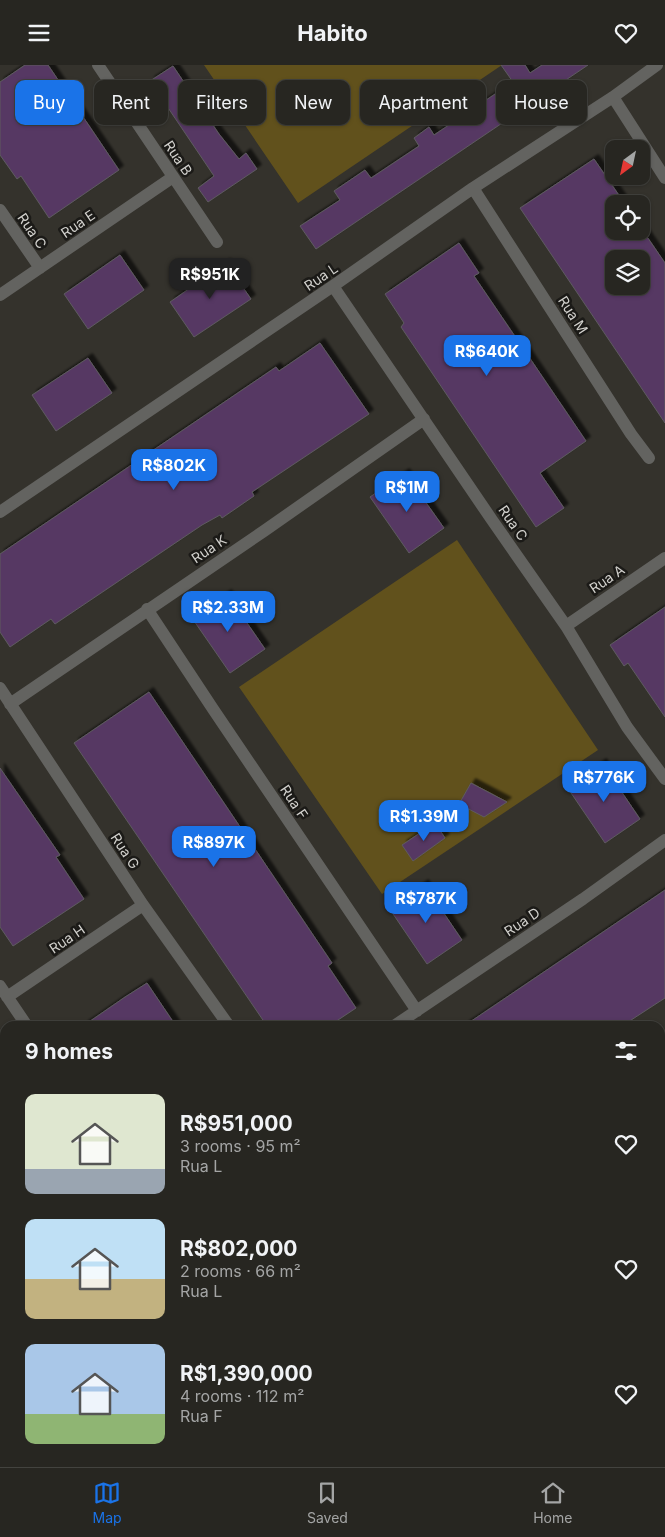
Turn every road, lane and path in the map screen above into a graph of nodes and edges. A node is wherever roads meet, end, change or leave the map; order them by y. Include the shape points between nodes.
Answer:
1 (98, 65) edge
2 (657, 65) edge
3 (613, 97) junction
4 (173, 177) junction
5 (665, 178) edge
6 (473, 188) junction
7 (0, 210) edge
8 (217, 242) dead end
9 (40, 268) junction
10 (334, 286) junction
11 (0, 295) edge
12 (424, 419) junction
13 (649, 458) dead end
14 (0, 512) edge
15 (665, 558) edge
16 (147, 609) junction
17 (566, 626) junction
18 (0, 688) edge
19 (10, 704) junction
20 (665, 779) edge
21 (665, 840) edge
22 (143, 905) junction
23 (0, 986) edge
24 (7, 997) junction
25 (417, 1011) junction
26 (24, 1021) edge
27 (225, 1021) edge
28 (402, 1021) edge

1 - 4 street, Rua B
2 - 3 street, Rua L
3 - 5 street
3 - 6 street, Rua L
4 - 8 street, Rua B
4 - 9 street, Rua E
6 - 10 street, Rua L
6 - 13 street, Rua M
7 - 9 street, Rua C
9 - 11 street, Rua E
10 - 12 street, Rua C
10 - 14 street, Rua L
12 - 16 street, Rua K
12 - 17 street, Rua C
15 - 17 street, Rua A
16 - 19 street, Rua K
16 - 25 street, Rua F
17 - 20 street, Rua C via 627,727
18 - 19 street, Rua G
19 - 22 street, Rua G
21 - 25 street, Rua D
22 - 24 street, Rua H
22 - 27 street, Rua G
23 - 24 street
24 - 26 street
25 - 28 street, Rua D

